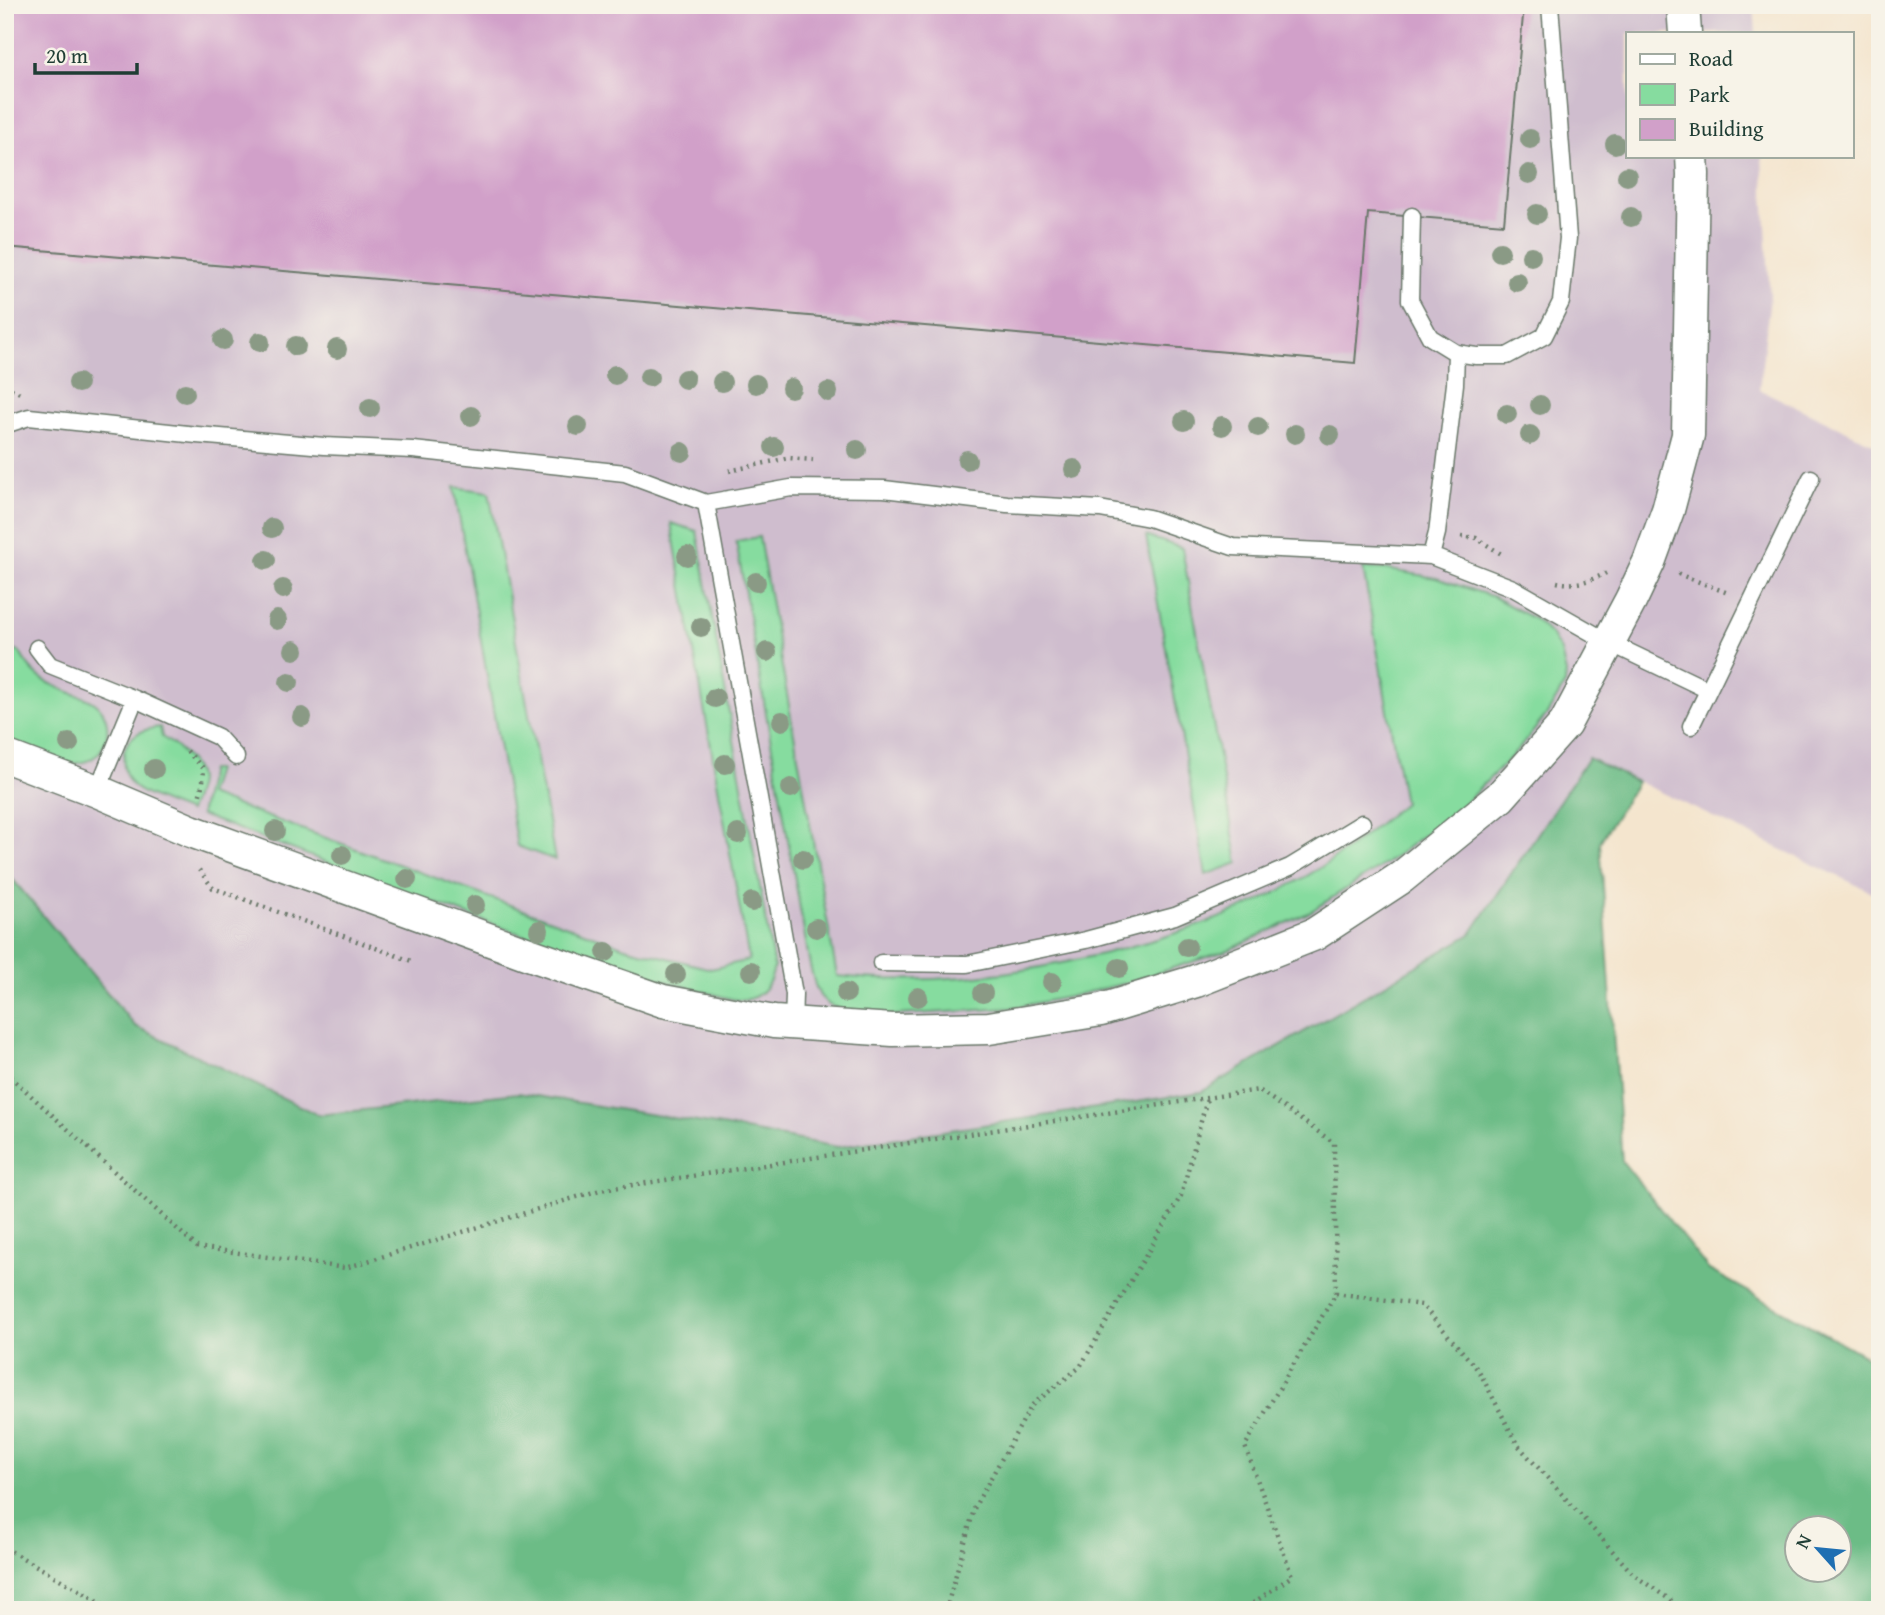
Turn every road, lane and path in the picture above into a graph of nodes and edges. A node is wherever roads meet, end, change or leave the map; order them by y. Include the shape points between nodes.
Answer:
1 (1550, 5) edge
2 (1683, 5) edge
3 (1685, 32) edge
4 (1692, 158) edge
5 (1412, 216) dead end
6 (1456, 353) junction
7 (5, 425) edge
8 (1811, 478) dead end
9 (706, 503) junction
10 (1432, 556) junction
11 (1608, 642) junction
12 (37, 648) dead end
13 (1708, 690) junction
14 (135, 699) junction
15 (173, 717) junction
16 (1691, 726) dead end
17 (5, 756) edge
18 (236, 757) dead end
19 (97, 791) junction
20 (198, 802) dead end
21 (1362, 823) dead end
22 (197, 867) dead end
23 (414, 962) dead end
24 (881, 962) dead end
25 (793, 1025) junction
26 (5, 1072) edge
27 (1207, 1099) junction
28 (1336, 1293) junction
29 (5, 1548) edge
30 (114, 1610) edge
31 (946, 1610) edge
32 (1242, 1610) edge
33 (1685, 1610) edge

1 - 6 lane via 1568,238 1561,302 1544,336 1507,356
2 - 3 street
4 - 11 street via 1688,435 1649,562
5 - 6 lane via 1410,300 1430,337
6 - 10 lane
7 - 9 lane via 29,417 625,473
8 - 13 lane
9 - 10 lane via 791,488 884,489 1100,509 1149,518 1233,547
9 - 25 lane via 794,994
10 - 11 lane via 1513,588
11 - 13 lane
11 - 25 street via 1565,724 1500,797 1402,877 1315,934 1196,981 1101,1010 989,1028
12 - 14 lane via 50,665
13 - 16 lane
14 - 15 lane
14 - 19 lane
15 - 18 lane via 218,737
15 - 20 path via 169,733 204,769
17 - 19 street
19 - 25 street via 191,831 663,1001
21 - 24 lane via 1290,867 1175,916 967,964
22 - 23 path via 213,888
26 - 27 path via 197,1247 345,1268 600,1190
27 - 28 path via 1259,1090 1334,1143
27 - 31 path via 1181,1196 1080,1367 1032,1405 975,1506
28 - 32 path via 1245,1446 1292,1577
28 - 33 path via 1422,1305 1479,1371 1517,1444 1634,1575
29 - 30 path

